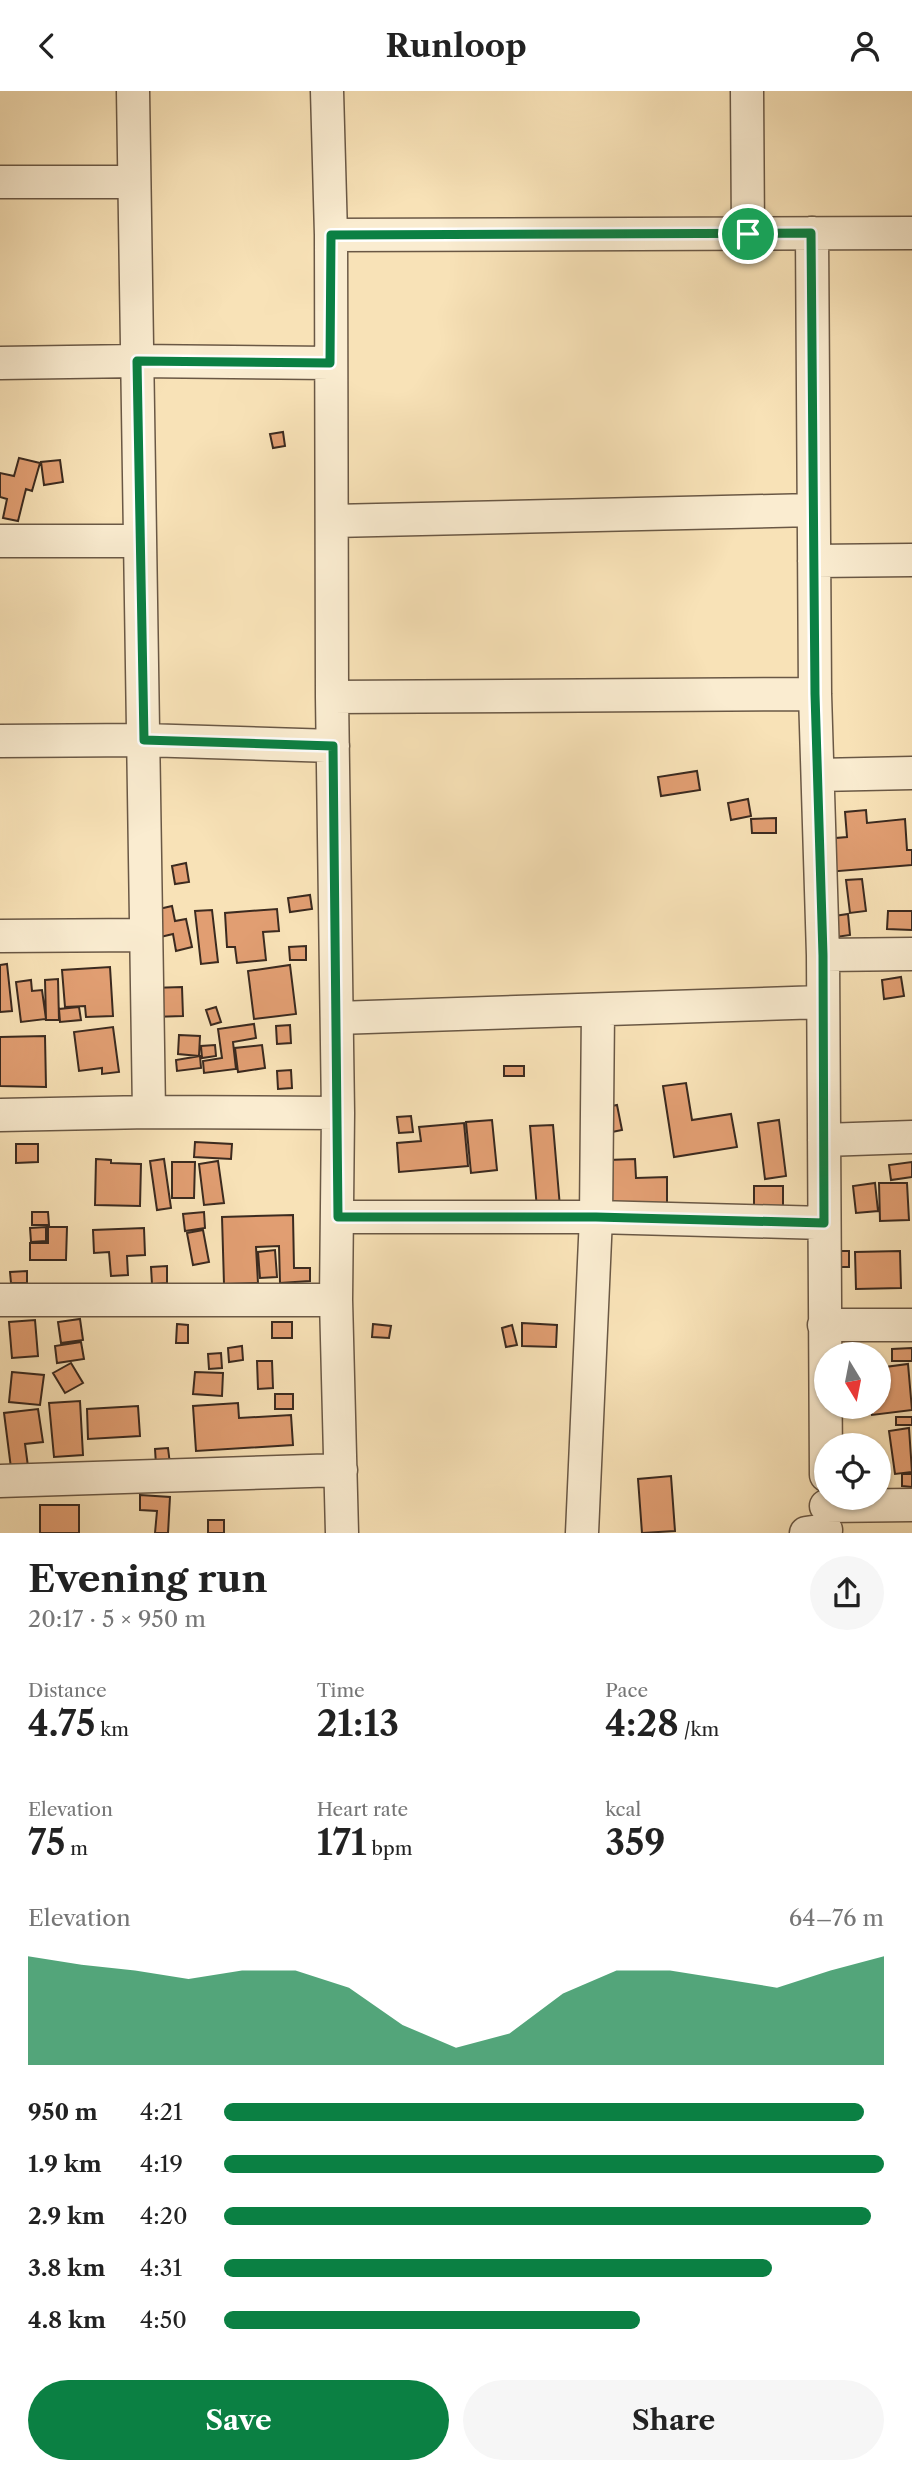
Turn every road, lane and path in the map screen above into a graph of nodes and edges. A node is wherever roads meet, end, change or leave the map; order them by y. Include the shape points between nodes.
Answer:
1 (133, 91) edge
2 (327, 91) edge
3 (747, 91) edge
4 (134, 182) junction
5 (0, 183) edge
6 (811, 233) junction
7 (912, 233) edge
8 (748, 234) junction
9 (331, 235) junction
10 (137, 361) junction
11 (0, 362) edge
12 (330, 363) junction
13 (813, 510) junction
14 (333, 521) junction
15 (0, 541) edge
16 (140, 541) junction
17 (912, 560) edge
18 (814, 561) junction
19 (815, 694) junction
20 (332, 697) junction
21 (144, 740) junction
22 (0, 741) edge
23 (333, 746) junction
24 (912, 773) edge
25 (818, 775) junction
26 (145, 935) junction
27 (0, 936) edge
28 (912, 954) edge
29 (823, 955) junction
30 (822, 1002) junction
31 (598, 1010) junction
32 (337, 1018) junction
33 (149, 1112) junction
34 (338, 1113) junction
35 (0, 1115) edge
36 (912, 1137) edge
37 (824, 1140) junction
38 (338, 1217) junction
39 (596, 1217) junction
40 (824, 1223) junction
41 (0, 1300) edge
42 (336, 1300) junction
43 (824, 1325) junction
44 (912, 1325) edge
45 (825, 1433) edge
46 (341, 1470) junction
47 (0, 1481) edge
48 (912, 1505) edge
49 (822, 1520) edge
50 (342, 1532) edge
51 (582, 1532) edge

1 - 4 street
2 - 9 street
3 - 8 street
4 - 5 street
4 - 10 street
6 - 7 street
6 - 8 street
6 - 13 street
8 - 9 street
9 - 12 street
10 - 11 street
10 - 12 street
10 - 16 street
12 - 14 street
13 - 14 street
13 - 18 street
14 - 20 street
15 - 16 street
16 - 21 street
17 - 18 street
18 - 19 street
19 - 20 street
19 - 25 street
20 - 23 street
21 - 22 street
21 - 23 street
21 - 26 street
23 - 32 street
24 - 25 street
25 - 29 street
26 - 27 street
26 - 33 street
28 - 29 street
29 - 30 street
30 - 31 street
30 - 37 street
31 - 32 street
31 - 39 street
32 - 34 street
33 - 34 street
33 - 35 street
34 - 38 street
36 - 37 street
37 - 40 street
38 - 39 street
38 - 42 street
39 - 40 street
39 - 51 street
40 - 43 street
41 - 42 street
42 - 46 street
43 - 44 street
43 - 45 street
46 - 47 street
46 - 50 street
48 - 49 street

